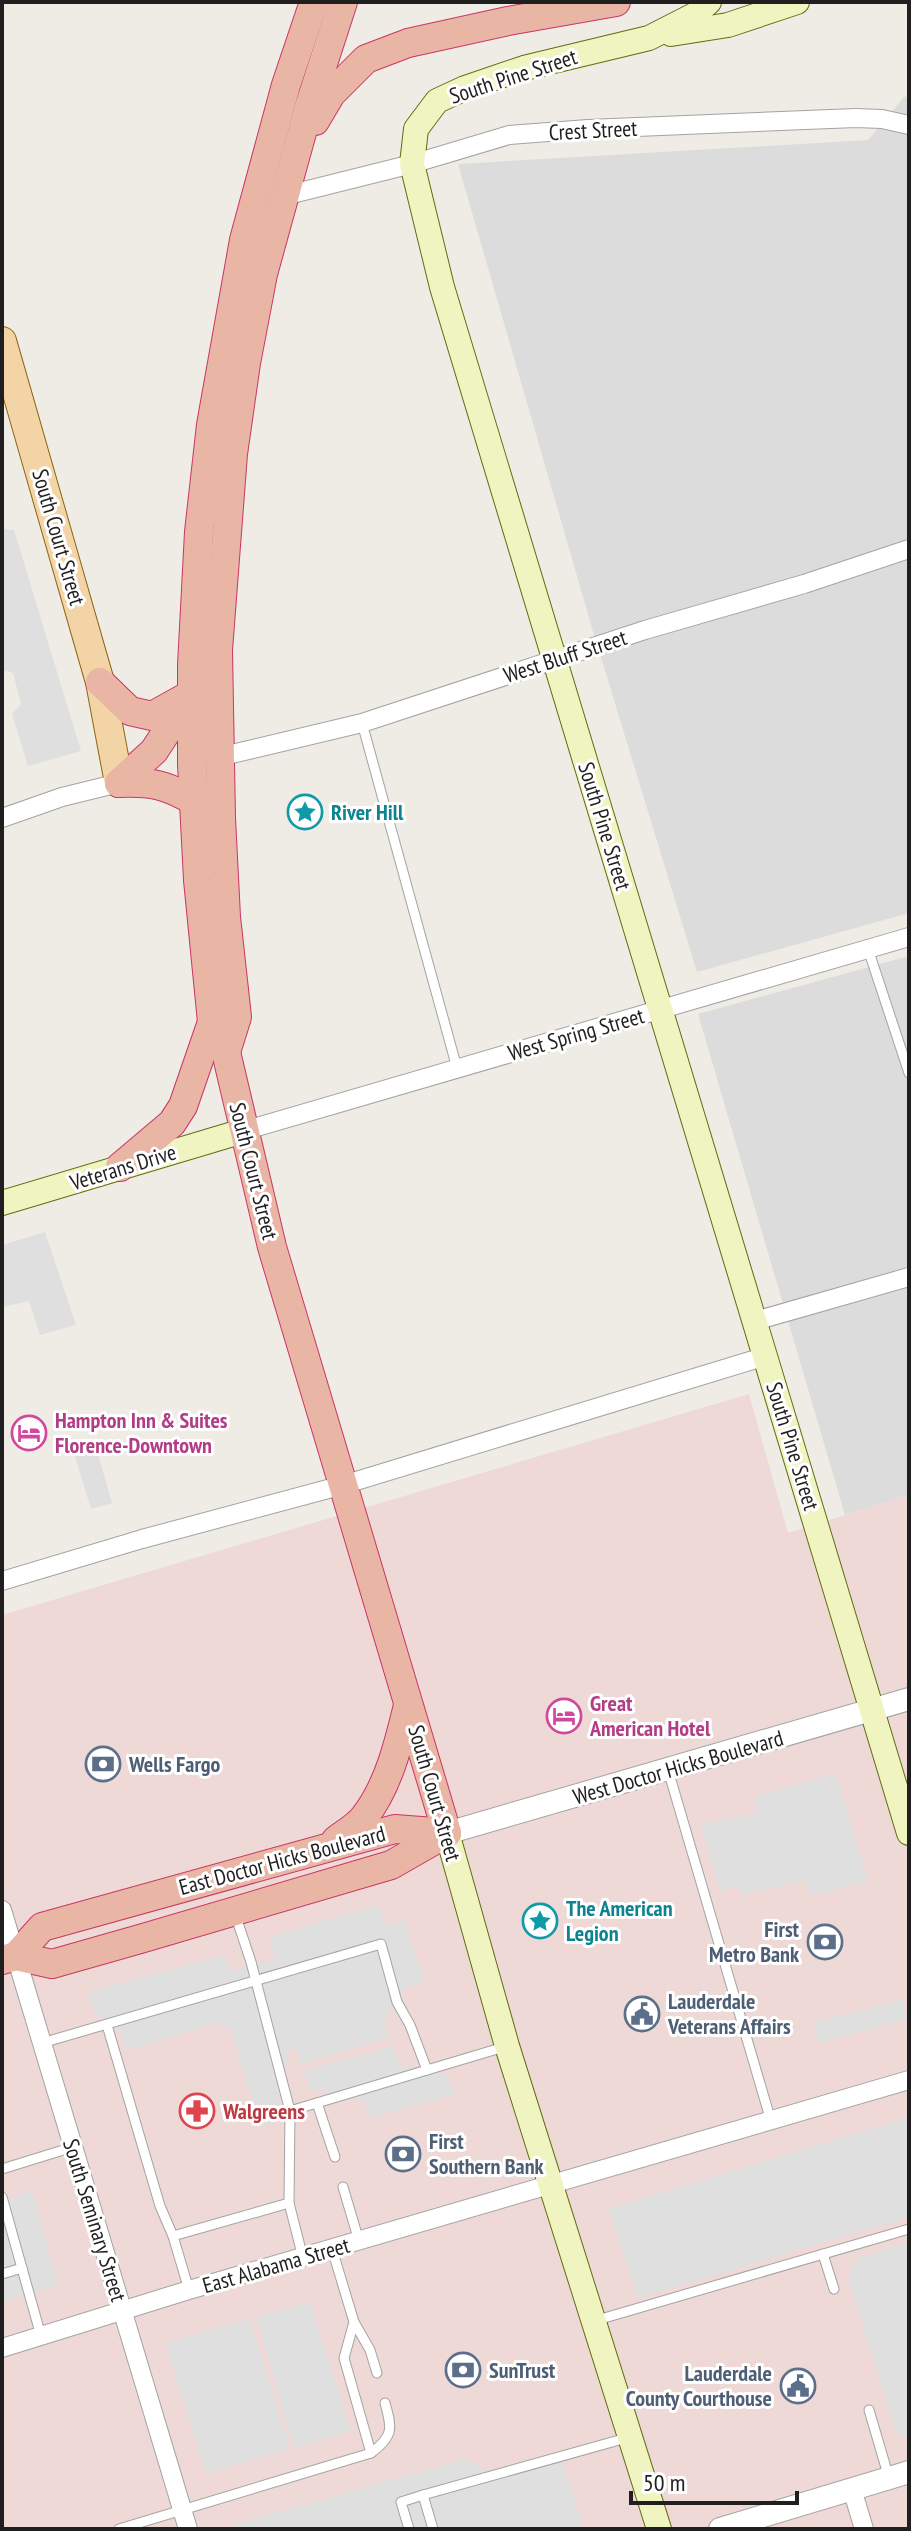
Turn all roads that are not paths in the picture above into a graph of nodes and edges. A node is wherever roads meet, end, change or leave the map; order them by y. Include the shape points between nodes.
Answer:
1 (314, 2) edge
2 (343, 2) edge
3 (616, 2) edge
4 (709, 2) edge
5 (797, 2) edge
6 (649, 38) junction
7 (909, 125) edge
8 (295, 157) junction
9 (412, 164) junction
10 (284, 196) junction
11 (2, 341) edge
12 (909, 549) edge
13 (555, 659) junction
14 (100, 682) junction
15 (192, 693) junction
16 (362, 723) junction
17 (219, 757) junction
18 (119, 783) junction
19 (194, 801) junction
20 (2, 818) edge
21 (909, 937) edge
22 (868, 949) junction
23 (661, 1009) junction
24 (212, 1022) junction
25 (226, 1052) junction
26 (457, 1068) junction
27 (909, 1073) edge
28 (243, 1131) junction
29 (120, 1167) junction
30 (2, 1203) edge
31 (909, 1277) edge
32 (755, 1321) junction
33 (766, 1356) junction
34 (343, 1485) junction
35 (2, 1581) edge
36 (909, 1699) edge
37 (409, 1704) junction
38 (871, 1711) junction
39 (668, 1770) junction
40 (447, 1833) junction
41 (909, 1833) edge
42 (325, 1849) junction
43 (2, 1910) edge
44 (234, 1910) junction
45 (9, 1958) edge
46 (256, 1981) junction
47 (107, 2025) junction
48 (42, 2043) junction
49 (507, 2046) junction
50 (427, 2070) junction
51 (909, 2080) edge
52 (317, 2103) junction
53 (290, 2111) junction
54 (771, 2121) junction
55 (73, 2147) junction
56 (335, 2157) dead end
57 (2, 2169) edge
58 (551, 2186) junction
59 (343, 2187) dead end
60 (2, 2197) edge
61 (289, 2203) junction
62 (909, 2229) edge
63 (173, 2236) junction
64 (359, 2241) junction
65 (332, 2249) junction
66 (823, 2254) junction
67 (303, 2258) junction
68 (22, 2268) junction
69 (2, 2274) edge
70 (834, 2289) dead end
71 (189, 2290) junction
72 (122, 2311) junction
73 (594, 2321) junction
74 (354, 2322) junction
75 (41, 2336) junction
76 (2, 2348) edge
77 (377, 2373) dead end
78 (385, 2403) dead end
79 (869, 2410) dead end
80 (630, 2437) junction
81 (371, 2453) junction
82 (899, 2475) edge
83 (852, 2489) junction
84 (423, 2495) junction
85 (182, 2510) junction
86 (119, 2529) edge
87 (188, 2529) edge
88 (409, 2529) edge
89 (433, 2529) edge
90 (659, 2529) edge
91 (720, 2529) edge
92 (864, 2529) edge

1 - 15 highway via 264,162 224,345 199,532
2 - 8 highway
3 - 8 highway via 408,43 366,59 331,94
4 - 6 main road, South Pine Street
5 - 6 main road via 728,25
6 - 9 main road, South Pine Street via 524,68 437,101 416,129
7 - 9 street, Crest Street via 856,118 509,135
8 - 10 highway
9 - 10 street, Crest Street
9 - 13 main road, South Pine Street via 442,287
10 - 17 highway via 263,274 233,454 218,650
11 - 14 main road, South Court Street
12 - 13 street, West Bluff Street
13 - 16 street, West Bluff Street
13 - 23 main road, South Pine Street
14 - 15 highway via 130,711 152,716
14 - 18 main road, South Court Street
15 - 18 highway via 154,751
15 - 19 highway
16 - 17 street, West Bluff Street
16 - 26 lane
17 - 25 highway via 226,917 237,1017
18 - 19 highway via 155,782
18 - 20 street
19 - 24 highway
21 - 22 street, West Spring Street
22 - 23 street, West Spring Street
22 - 27 lane
23 - 26 street, West Spring Street
23 - 32 main road, South Pine Street
24 - 25 highway
24 - 29 highway via 183,1106 172,1123
25 - 28 highway, South Court Street
26 - 28 street, West Spring Street
28 - 29 main road, Veterans Drive
28 - 34 highway, South Court Street
29 - 30 main road, Veterans Drive
31 - 32 street
32 - 33 main road, South Pine Street
33 - 34 street
33 - 38 main road, South Pine Street
34 - 35 street
34 - 37 highway, South Court Street
36 - 38 street, West Doctor Hicks Boulevard
37 - 40 highway, South Court Street
37 - 42 highway via 374,1803 363,1819
38 - 39 street, West Doctor Hicks Boulevard
38 - 41 main road, South Pine Street
39 - 40 street, West Doctor Hicks Boulevard
39 - 54 lane
40 - 42 highway, East Doctor Hicks Boulevard via 395,1829
40 - 44 highway, East Doctor Hicks Boulevard via 391,1865
40 - 49 main road, South Court Street
42 - 45 highway, East Doctor Hicks Boulevard via 42,1927
43 - 45 street, South Seminary Street
44 - 45 highway, East Doctor Hicks Boulevard via 52,1964
44 - 46 lane
45 - 48 street, South Seminary Street
46 - 47 lane
46 - 50 lane via 381,1944 397,2002
46 - 53 lane
47 - 48 lane
47 - 63 lane
48 - 55 street, South Seminary Street
49 - 50 lane
49 - 58 main road, South Court Street
50 - 52 lane
51 - 54 street, East Alabama Street
52 - 53 lane
52 - 56 lane
53 - 61 lane
54 - 58 street, East Alabama Street
55 - 57 lane
55 - 72 street, South Seminary Street
58 - 64 street, East Alabama Street
58 - 73 main road, South Court Street
59 - 64 lane
60 - 68 lane
61 - 63 lane
61 - 67 lane
62 - 66 lane
63 - 71 lane
64 - 65 street, East Alabama Street
65 - 67 street, East Alabama Street
65 - 74 lane
66 - 70 lane
66 - 73 lane
67 - 71 street, East Alabama Street
68 - 69 lane
68 - 75 lane
71 - 72 street, East Alabama Street
72 - 75 street, East Alabama Street
72 - 85 street, South Seminary Street
73 - 80 main road, South Court Street
74 - 77 lane
74 - 81 lane via 344,2358
75 - 76 street, East Alabama Street
78 - 81 lane via 391,2425 386,2442
79 - 82 lane
80 - 84 lane
80 - 90 main road, South Court Street
81 - 85 lane
82 - 83 street
83 - 91 street
83 - 92 street
84 - 88 lane via 401,2502
84 - 89 lane
85 - 86 lane
85 - 87 street, South Seminary Street

